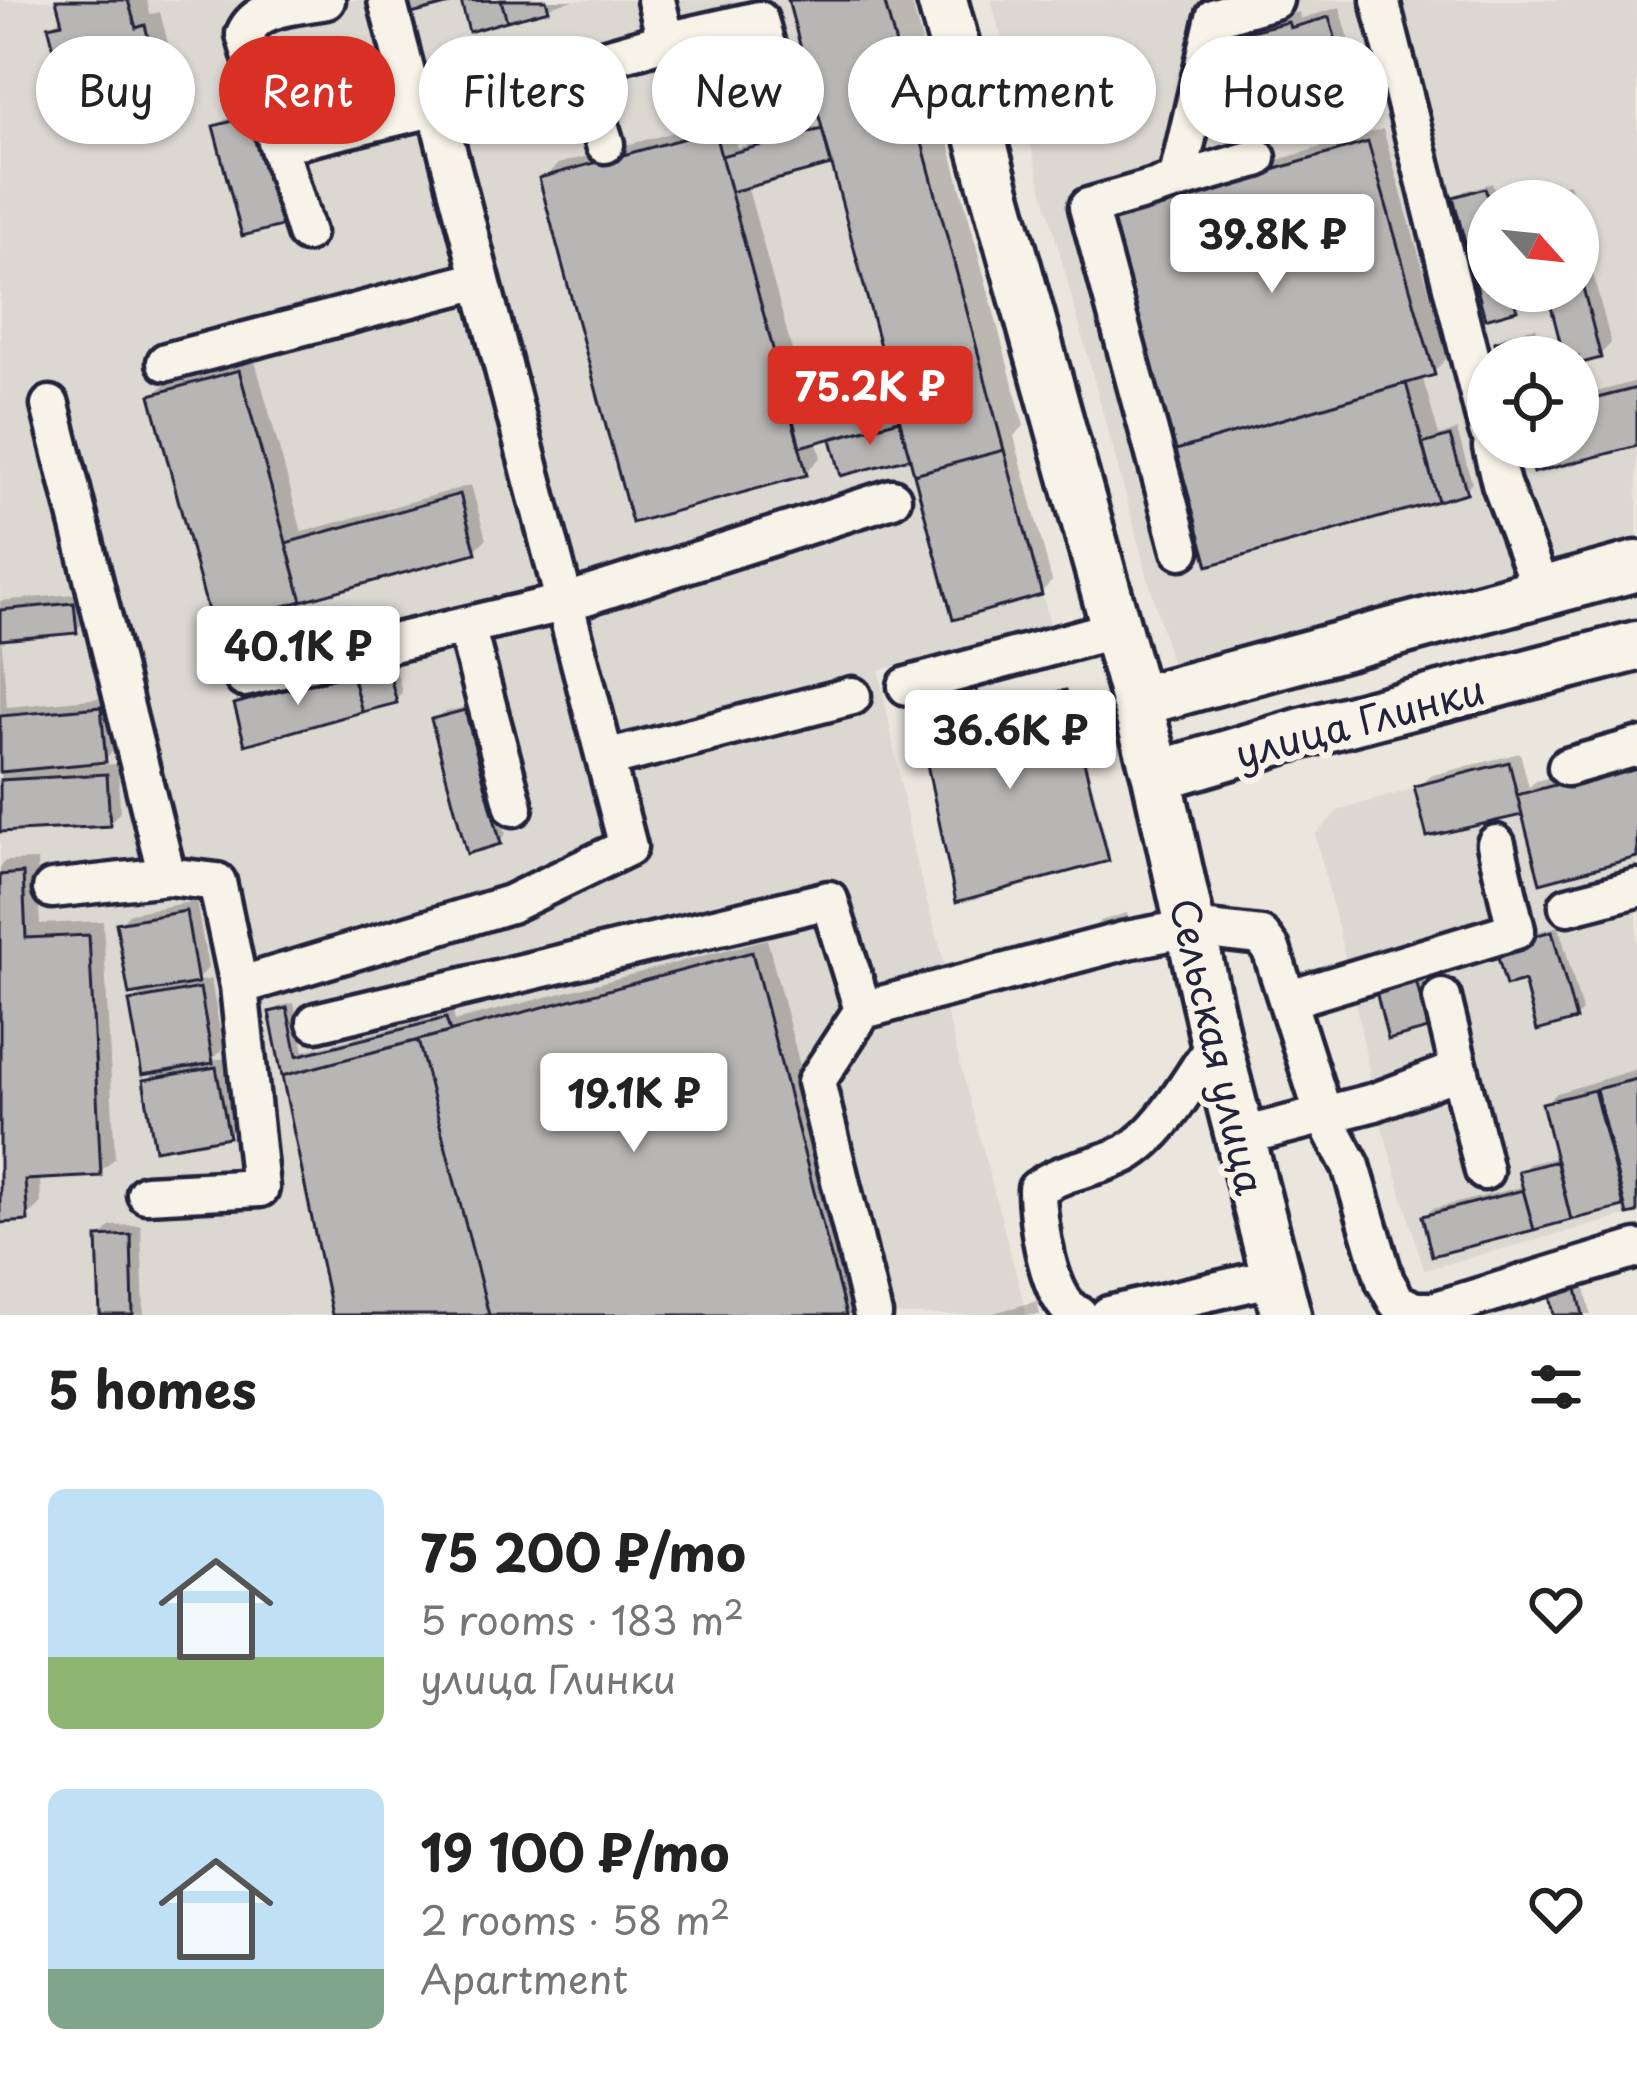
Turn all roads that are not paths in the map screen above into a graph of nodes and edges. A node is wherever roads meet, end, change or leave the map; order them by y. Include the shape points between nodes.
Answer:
1 (326, 0) edge
2 (387, 0) edge
3 (656, 0) edge
4 (942, 0) edge
5 (1274, 0) edge
6 (1380, 0) edge
7 (665, 36) edge
8 (685, 36) edge
9 (763, 36) edge
10 (419, 89) edge
11 (419, 111) edge
12 (437, 144) edge
13 (278, 145) junction
14 (1257, 158) dead end
15 (1178, 181) junction
16 (306, 233) dead end
17 (480, 280) junction
18 (1467, 346) edge
19 (166, 362) dead end
20 (50, 405) dead end
21 (1499, 468) edge
22 (892, 498) dead end
23 (1181, 550) dead end
24 (1637, 566) edge
25 (1541, 590) junction
26 (567, 602) junction
27 (466, 626) junction
28 (1116, 629) junction
29 (1637, 646) edge
30 (244, 678) dead end
31 (907, 686) dead end
32 (852, 696) dead end
33 (1136, 702) junction
34 (1637, 747) edge
35 (606, 759) junction
36 (1567, 767) dead end
37 (1157, 776) junction
38 (514, 807) dead end
39 (1496, 844) dead end
40 (167, 877) junction
41 (1637, 888) edge
42 (52, 890) dead end
43 (1568, 906) dead end
44 (1192, 928) junction
45 (239, 986) junction
46 (1442, 998) dead end
47 (1290, 999) junction
48 (863, 1010) junction
49 (316, 1022) dead end
50 (1216, 1043) junction
51 (1459, 1070) junction
52 (1324, 1116) junction
53 (1239, 1137) junction
54 (1484, 1172) dead end
55 (146, 1194) dead end
56 (1637, 1249) edge
57 (1281, 1296) edge
58 (873, 1315) edge
59 (1079, 1315) edge
60 (1109, 1315) edge

1 - 13 street via 264,12 244,34
2 - 10 street
3 - 7 street
4 - 28 main road
5 - 15 street via 1215,17
6 - 18 street
8 - 9 street via 759,20
11 - 13 street
12 - 17 street
13 - 16 street
14 - 15 street
15 - 23 street via 1088,207
17 - 19 street
17 - 26 street
20 - 40 street
21 - 25 street
22 - 26 street
24 - 25 main road, улица Глинки
25 - 33 main road, улица Глинки
26 - 27 street
26 - 35 street
27 - 30 street
27 - 38 street
28 - 31 street
28 - 33 main road
29 - 37 main road, улица Глинки
32 - 35 street
33 - 37 main road
34 - 36 street
35 - 45 street via 628,847 510,904
37 - 44 main road, Сельская улица
39 - 47 street via 1516,929
40 - 42 street
40 - 45 street via 217,882
41 - 43 street
44 - 47 street via 1261,936
44 - 48 street
44 - 50 main road, Сельская улица
45 - 55 street via 260,1188
46 - 51 street
47 - 52 street
48 - 49 street via 829,900
48 - 58 street via 816,1082
50 - 53 main road, Сельская улица
50 - 59 street via 1130,1151 1037,1189 1058,1296
51 - 52 street
51 - 54 street
52 - 53 street
52 - 56 street via 1351,1166 1385,1281 1397,1302 1414,1310
53 - 57 main road, Сельская улица
57 - 60 street

